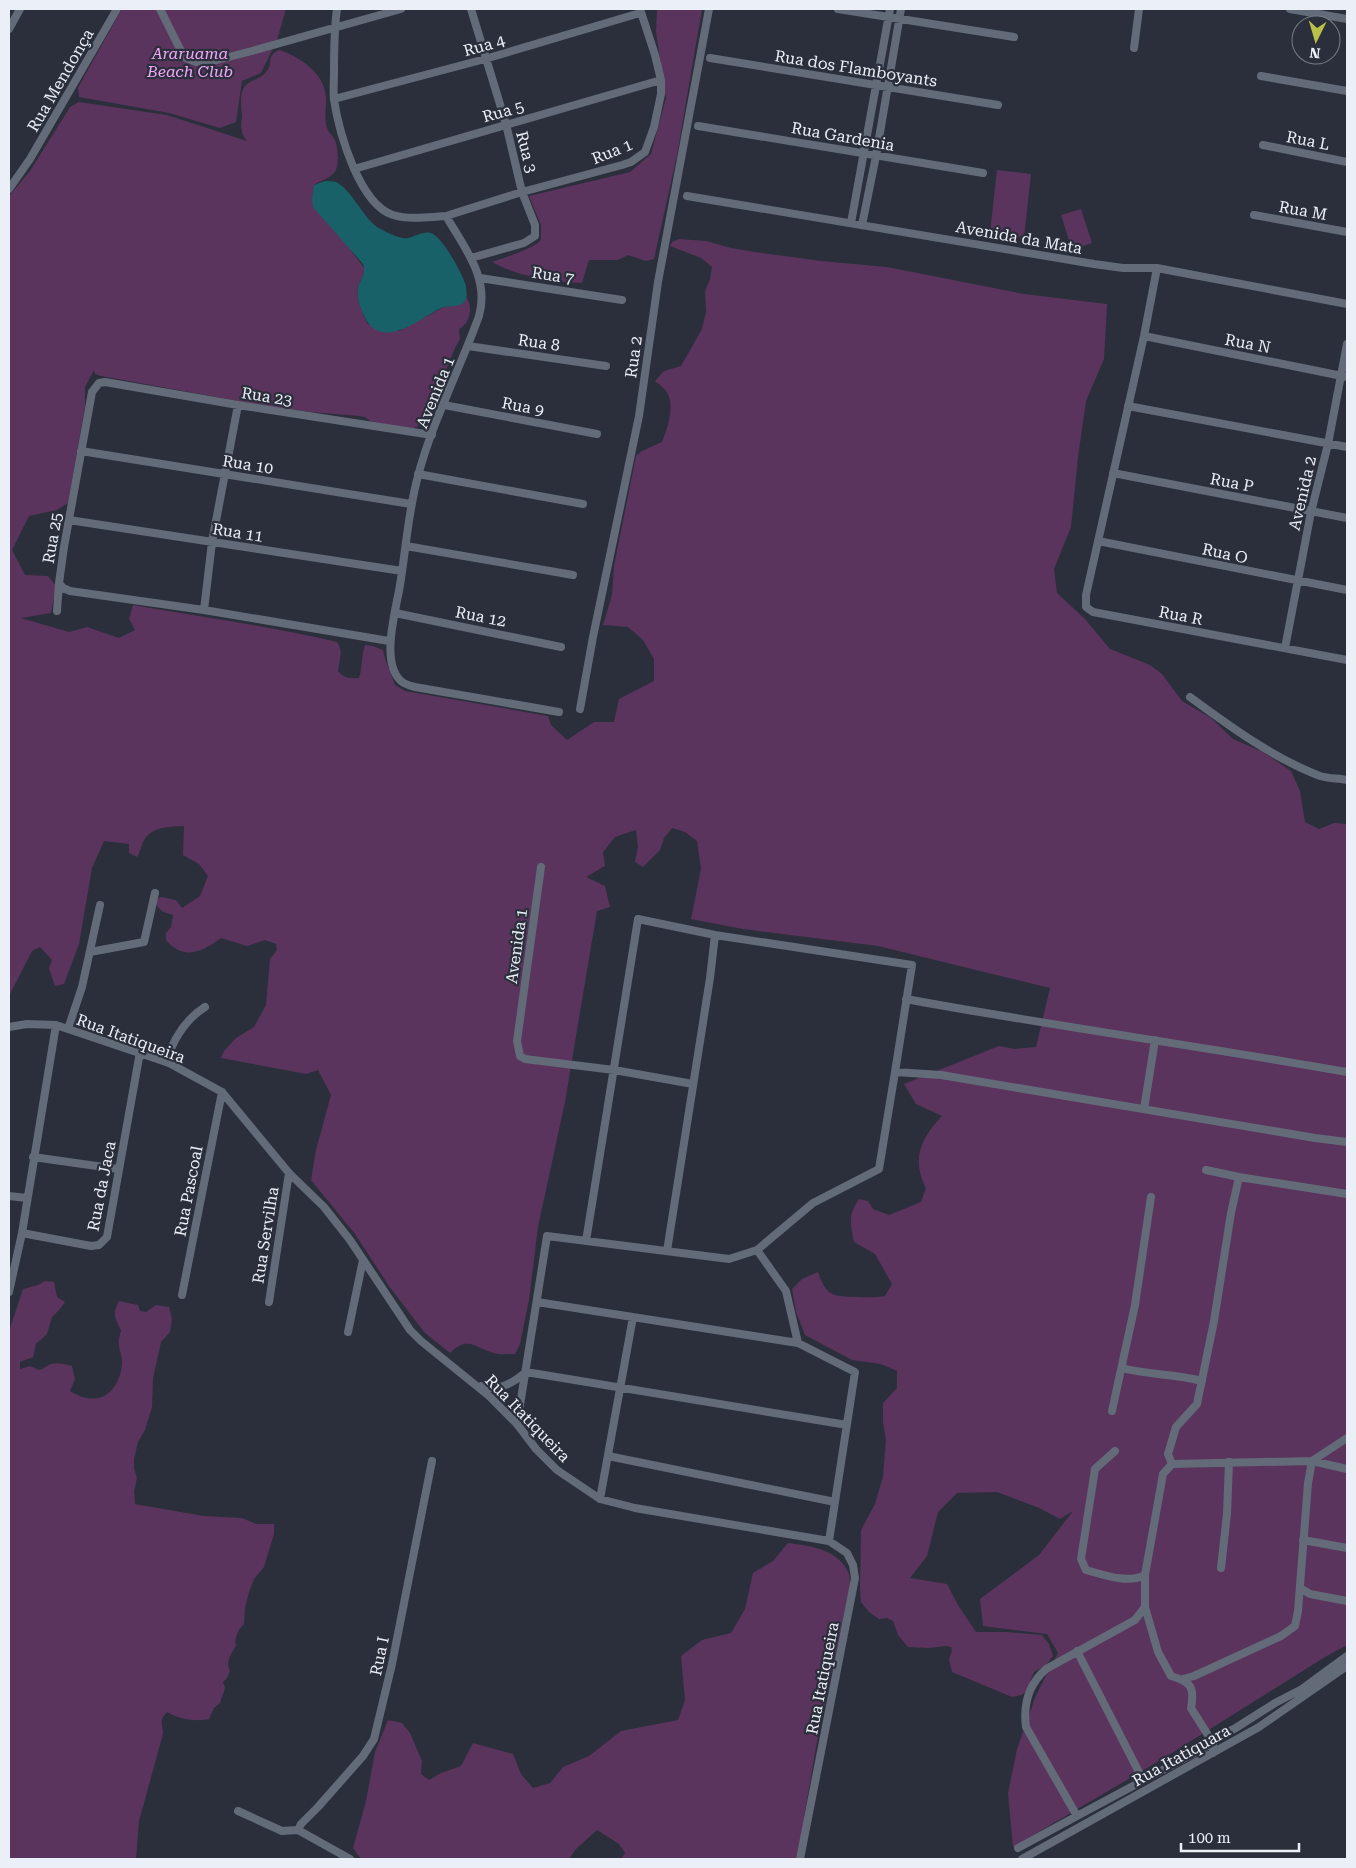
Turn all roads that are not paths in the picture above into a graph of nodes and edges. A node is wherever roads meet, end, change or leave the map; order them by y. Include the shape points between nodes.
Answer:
1 (20, 9) edge
2 (117, 9) edge
3 (160, 9) edge
4 (337, 9) edge
5 (401, 9) edge
6 (470, 9) edge
7 (709, 9) edge
8 (838, 9) edge
9 (900, 9) edge
10 (1139, 9) edge
11 (1290, 9) edge
12 (640, 11) edge
13 (889, 13) edge
14 (898, 18) junction
15 (1347, 19) edge
16 (334, 28) junction
17 (9, 29) edge
18 (1014, 37) dead end
19 (1134, 48) dead end
20 (710, 58) dead end
21 (485, 59) junction
22 (1261, 76) dead end
23 (661, 80) junction
24 (877, 86) junction
25 (886, 87) junction
26 (1347, 91) edge
27 (334, 99) junction
28 (998, 104) dead end
29 (506, 124) junction
30 (698, 126) dead end
31 (1263, 146) dead end
32 (864, 153) junction
33 (876, 156) junction
34 (1347, 162) edge
35 (354, 169) junction
36 (983, 173) dead end
37 (9, 189) edge
38 (522, 192) junction
39 (687, 196) dead end
40 (1254, 215) dead end
41 (446, 216) junction
42 (851, 223) junction
43 (862, 225) junction
44 (1347, 232) edge
45 (471, 258) junction
46 (1157, 268) junction
47 (480, 278) junction
48 (622, 300) dead end
49 (1347, 304) edge
50 (1144, 336) junction
51 (1347, 344) edge
52 (468, 346) junction
53 (606, 366) dead end
54 (1344, 377) edge
55 (99, 382) joint
56 (238, 405) junction
57 (444, 405) junction
58 (1128, 406) junction
59 (597, 434) dead end
60 (432, 435) junction
61 (1328, 444) junction
62 (1347, 447) edge
63 (81, 452) junction
64 (418, 474) junction
65 (1112, 474) junction
66 (225, 475) junction
67 (411, 504) junction
68 (583, 504) dead end
69 (1311, 512) junction
70 (1347, 518) edge
71 (69, 520) junction
72 (1098, 541) junction
73 (212, 542) junction
74 (406, 546) junction
75 (402, 570) junction
76 (573, 575) dead end
77 (1297, 582) junction
78 (59, 583) junction
79 (1347, 590) edge
80 (204, 610) junction
81 (57, 611) dead end
82 (395, 613) junction
83 (389, 641) junction
84 (561, 646) dead end
85 (1285, 648) junction
86 (1347, 660) edge
87 (1190, 697) dead end
88 (580, 709) dead end
89 (559, 712) dead end
90 (1347, 780) edge
91 (541, 867) dead end
92 (155, 893) dead end
93 (100, 906) dead end
94 (715, 935) junction
95 (90, 952) junction
96 (906, 999) junction
97 (205, 1007) dead end
98 (56, 1025) junction
99 (9, 1027) edge
100 (68, 1029) junction
101 (1155, 1040) junction
102 (140, 1052) junction
103 (166, 1062) junction
104 (614, 1070) junction
105 (895, 1072) junction
106 (1347, 1072) edge
107 (693, 1084) junction
108 (222, 1092) junction
109 (1144, 1109) junction
110 (1347, 1142) edge
111 (34, 1157) junction
112 (118, 1169) junction
113 (1206, 1170) dead end
114 (289, 1173) junction
115 (1239, 1177) junction
116 (1347, 1194) edge
117 (9, 1196) edge
118 (1151, 1197) dead end
119 (27, 1198) junction
120 (22, 1233) junction
121 (586, 1241) junction
122 (757, 1250) junction
123 (667, 1251) junction
124 (363, 1260) junction
125 (9, 1292) edge
126 (182, 1296) dead end
127 (268, 1302) dead end
128 (536, 1302) junction
129 (633, 1317) junction
130 (348, 1332) dead end
131 (798, 1343) junction
132 (1122, 1368) junction
133 (526, 1372) junction
134 (467, 1376) junction
135 (1202, 1381) junction
136 (619, 1387) junction
137 (1112, 1411) dead end
138 (518, 1424) junction
139 (847, 1425) junction
140 (1347, 1438) edge
141 (1115, 1451) dead end
142 (608, 1456) junction
143 (432, 1461) dead end
144 (1229, 1462) junction
145 (1312, 1462) junction
146 (1172, 1464) junction
147 (1347, 1469) edge
148 (600, 1499) junction
149 (836, 1502) junction
150 (1303, 1540) junction
151 (829, 1541) junction
152 (1347, 1548) edge
153 (1221, 1568) dead end
154 (1144, 1575) junction
155 (1300, 1588) junction
156 (1347, 1601) edge
157 (1145, 1607) junction
158 (1077, 1651) junction
159 (1347, 1656) edge
160 (1347, 1666) edge
161 (1183, 1679) junction
162 (1212, 1743) junction
163 (1213, 1753) junction
164 (1143, 1780) junction
165 (238, 1812) dead end
166 (1077, 1816) junction
167 (298, 1830) junction
168 (1018, 1848) dead end
169 (350, 1859) edge
170 (800, 1859) edge
171 (1022, 1859) edge

1 - 17 street
2 - 37 street, Rua Mendonça via 30,159
3 - 16 street via 186,58 196,62 217,60
4 - 16 street
5 - 16 street
6 - 21 street, Rua 3
7 - 88 street, Rua 2 via 658,282 639,416
8 - 13 street
9 - 14 street
10 - 19 street
11 - 15 street
12 - 21 street, Rua 4
12 - 23 street, Rua 1
13 - 14 street
13 - 24 street
14 - 18 street
14 - 25 street
16 - 27 street
20 - 24 street, Rua dos Flamboyants
21 - 27 street, Rua 4
21 - 29 street, Rua 3
22 - 26 street
23 - 29 street, Rua 5
23 - 38 street, Rua 1 via 661,94 646,152 622,165
24 - 25 street, Rua dos Flamboyants
24 - 32 street
25 - 28 street, Rua dos Flamboyants
25 - 33 street
27 - 35 street
29 - 35 street, Rua 5
29 - 38 street, Rua 3
30 - 32 street, Rua Gardenia
31 - 34 street, Rua L
32 - 33 street, Rua Gardenia
32 - 42 street
33 - 36 street, Rua Gardenia
33 - 43 street
35 - 41 street via 376,205 393,215
38 - 41 street, Rua 1
38 - 45 street, Rua 3 via 535,225 534,236 524,243
39 - 42 street, Avenida da Mata
40 - 44 street, Rua M
41 - 45 street, Avenida 1
42 - 43 street, Avenida da Mata
43 - 46 street, Avenida da Mata via 1094,264
45 - 47 street, Avenida 1
46 - 49 street, Avenida da Mata
46 - 50 street
47 - 48 street, Rua 7
47 - 52 street, Avenida 1 via 482,306
50 - 54 street, Rua N
50 - 58 street
51 - 54 street, Avenida 2
52 - 53 street, Rua 8
52 - 57 street, Avenida 1
54 - 61 street, Avenida 2
55 - 56 street, Rua 23
55 - 63 street, Rua 25 via 92,392
56 - 60 street, Rua 23
56 - 66 street
57 - 59 street, Rua 9
57 - 60 street, Avenida 1
58 - 61 street
58 - 65 street
60 - 64 street, Avenida 1
61 - 62 street
61 - 69 street, Avenida 2
63 - 66 street, Rua 10
63 - 71 street, Rua 25
64 - 67 street, Avenida 1
64 - 68 street
65 - 69 street, Rua P
65 - 72 street
66 - 67 street, Rua 10
66 - 73 street
67 - 74 street, Avenida 1
69 - 70 street, Rua P
69 - 77 street, Avenida 2
71 - 73 street, Rua 11
71 - 78 street, Rua 25
72 - 77 street, Rua O
72 - 85 street, Rua R via 1086,595 1086,607 1093,612
73 - 75 street, Rua 11
73 - 80 street
74 - 75 street, Avenida 1
74 - 76 street
75 - 82 street, Avenida 1
77 - 79 street, Rua O
77 - 85 street, Avenida 2
78 - 80 street, Rua 25 via 70,591
78 - 81 street
80 - 83 street, Rua 25
82 - 83 street, Avenida 1
82 - 84 street, Rua 12
83 - 89 street, Avenida 1 via 395,673 402,682 415,688
85 - 86 street
87 - 90 street via 1236,731 1282,758 1322,776
91 - 104 street, Avenida 1 via 517,1052 525,1059
92 - 95 street via 144,942
93 - 95 street
94 - 96 street via 912,965
94 - 104 street via 638,919
94 - 107 street
95 - 100 street
96 - 101 street
96 - 105 street
97 - 103 street via 193,1015 182,1029
98 - 99 street, Rua Itatiqueira
98 - 100 street, Rua Itatiqueira
98 - 111 street
100 - 102 street, Rua Itatiqueira
101 - 106 street
101 - 109 street
102 - 103 street, Rua Itatiqueira
102 - 112 street, Rua da Jaca
103 - 108 street, Rua Itatiqueira
104 - 107 street
104 - 121 street
105 - 109 street via 941,1074
105 - 122 street via 879,1169 813,1203
107 - 123 street
108 - 114 street, Rua Itatiqueira
108 - 126 street, Rua Pascoal
109 - 110 street
111 - 112 street
111 - 119 street
112 - 120 street, Rua da Jaca via 104,1242 91,1246
113 - 115 street
114 - 124 street, Rua Itatiqueira via 324,1207
114 - 127 street, Rua Servilha
115 - 116 street
115 - 135 street
117 - 119 street
118 - 132 street via 1142,1270
119 - 120 street
120 - 125 street
121 - 123 street
121 - 128 street via 547,1236
122 - 123 street via 729,1259
122 - 131 street via 786,1291
124 - 130 street
124 - 134 street, Rua Itatiqueira via 410,1330
128 - 129 street
128 - 133 street
129 - 131 street
129 - 136 street
131 - 139 street via 855,1372
132 - 135 street
132 - 137 street
133 - 134 street via 517,1380 488,1389
133 - 136 street
133 - 138 street
134 - 138 street, Rua Itatiqueira
135 - 146 street via 1197,1404 1172,1436 1168,1454
136 - 139 street
136 - 142 street
138 - 148 street, Rua Itatiqueira via 557,1470
139 - 149 street
140 - 145 street
141 - 154 street via 1096,1468 1081,1560 1086,1570 1108,1576 1136,1580
142 - 148 street
142 - 149 street
143 - 167 street, Rua I via 374,1739
144 - 145 street
144 - 146 street
144 - 153 street via 1228,1514
145 - 147 street
145 - 150 street
146 - 154 street via 1163,1474
148 - 151 street, Rua Itatiqueira via 635,1508
149 - 151 street
150 - 152 street
150 - 155 street
151 - 170 street, Rua Itatiqueira via 847,1553 854,1565 855,1578
154 - 157 street
155 - 156 street via 1310,1594
155 - 161 street via 1296,1626 1290,1632
157 - 158 street via 1135,1620
157 - 161 street via 1158,1652 1171,1676
158 - 164 street
158 - 166 street via 1037,1677 1024,1712 1026,1727
159 - 162 street via 1302,1688 1220,1735
160 - 163 street, Rua Itatiquara via 1259,1727
161 - 162 street via 1190,1684 1194,1696 1191,1708
162 - 163 street
162 - 164 street
163 - 171 street, Rua Itatiquara
164 - 166 street
165 - 167 street via 282,1831
166 - 168 street
167 - 169 street

